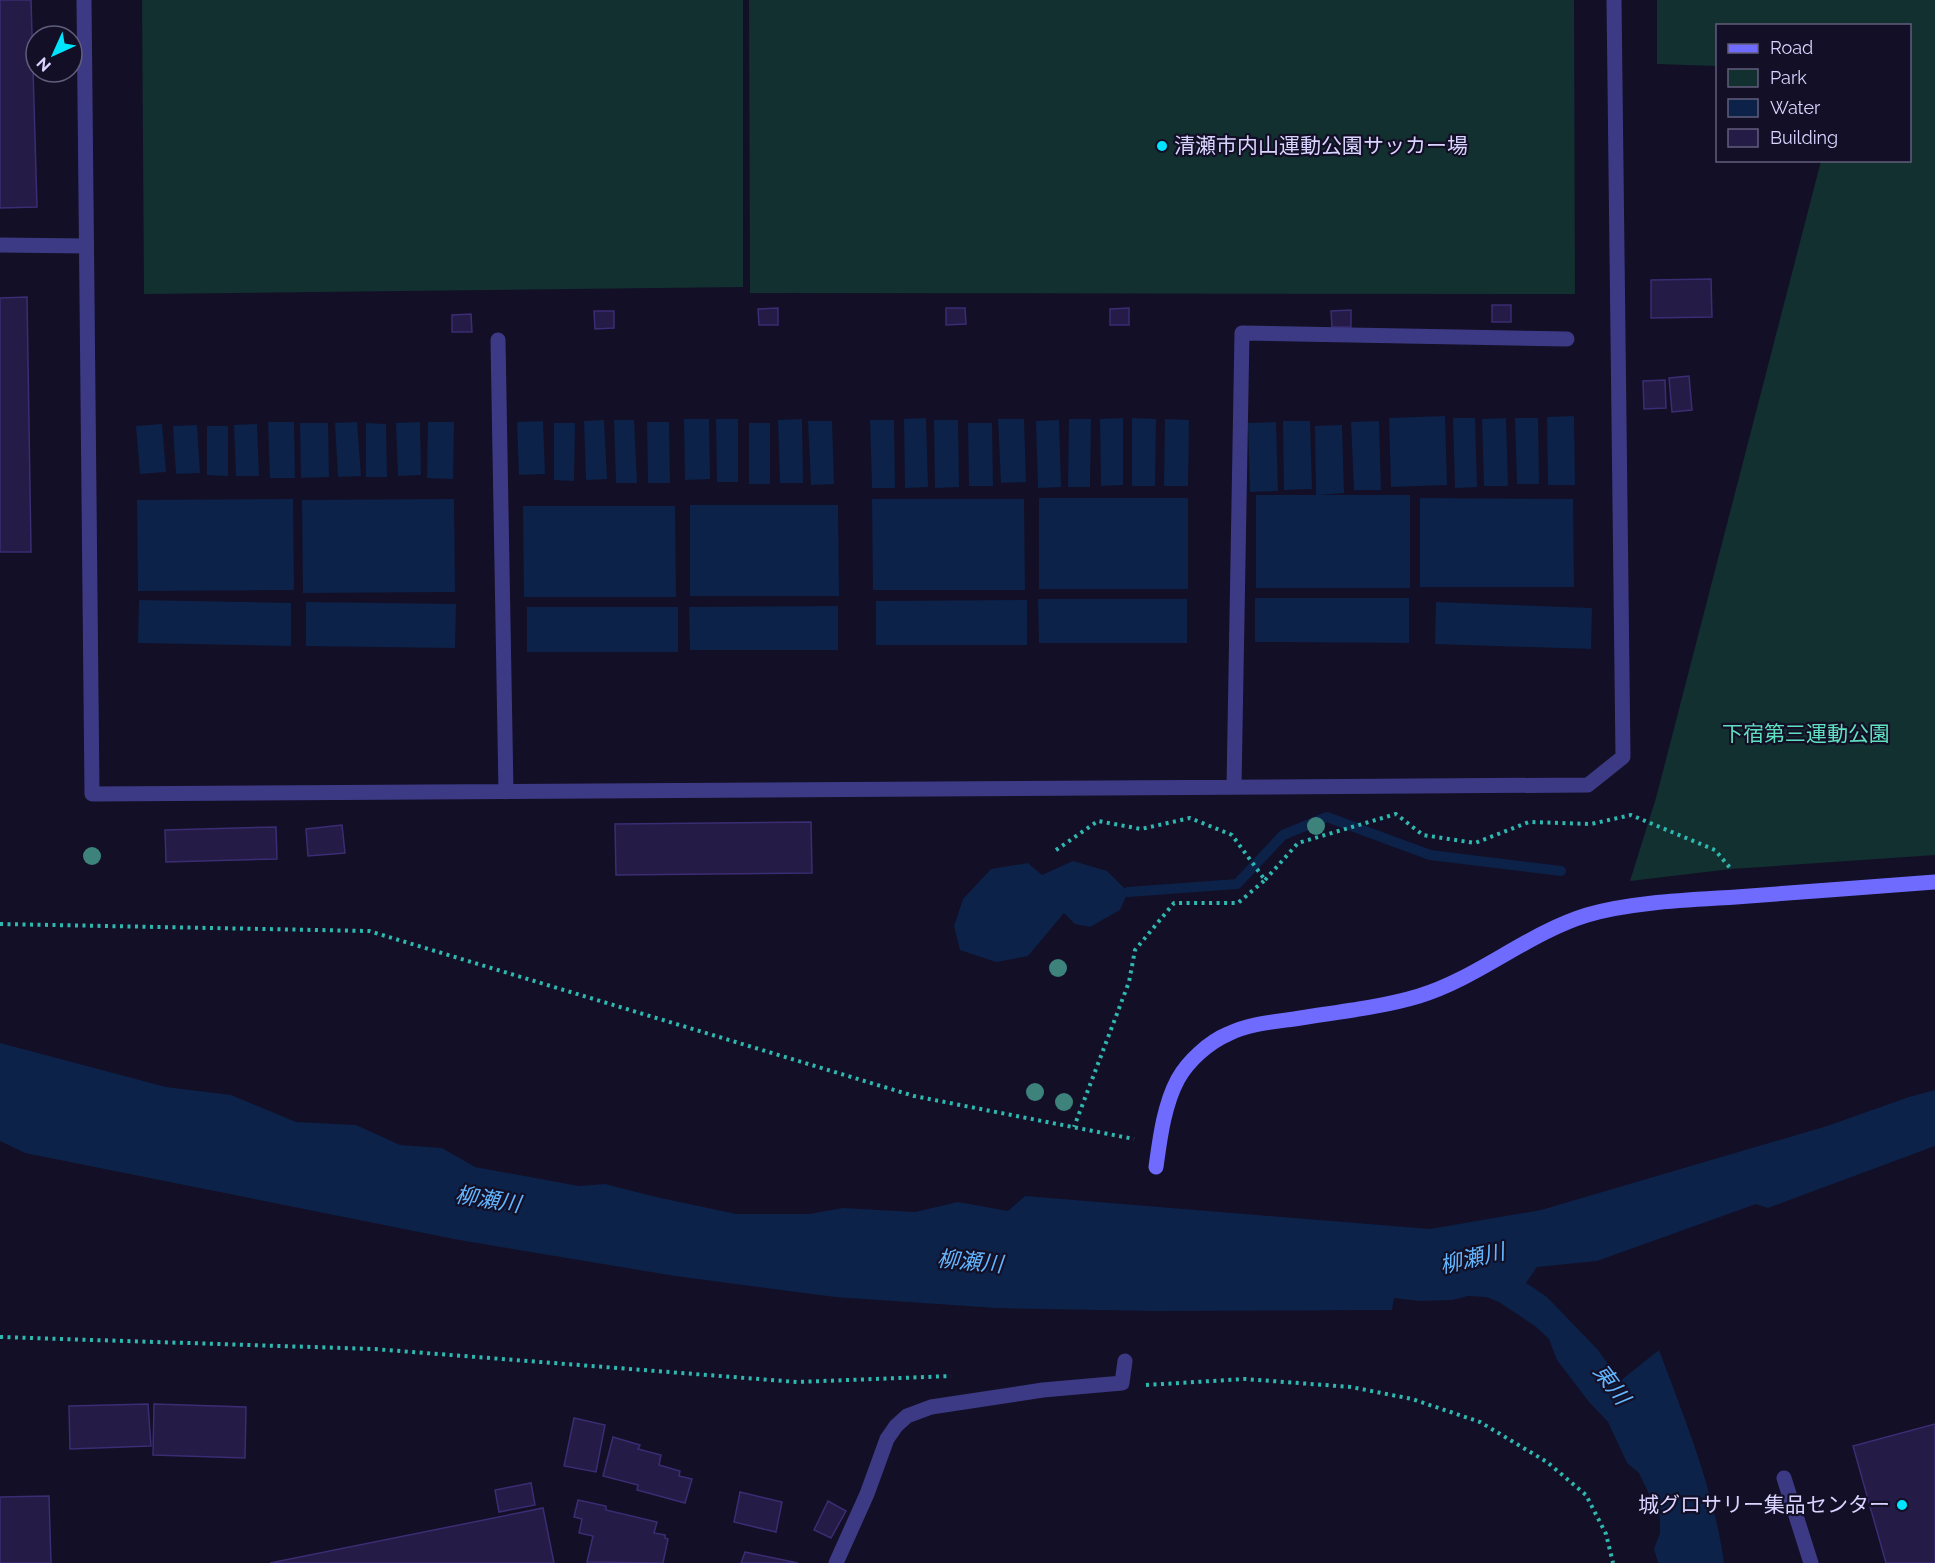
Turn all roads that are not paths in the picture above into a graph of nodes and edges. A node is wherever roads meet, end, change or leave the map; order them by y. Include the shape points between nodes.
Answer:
1 (84, 0) edge
2 (1614, 0) edge
3 (0, 245) edge
4 (86, 246) junction
5 (1568, 339) dead end
6 (498, 340) dead end
7 (1234, 788) junction
8 (506, 792) junction
9 (1935, 882) edge
10 (1156, 1167) dead end
11 (1125, 1361) dead end
12 (1784, 1478) dead end
13 (836, 1563) edge
14 (1811, 1563) edge

1 - 4 street
2 - 7 street via 1623,757 1588,785
3 - 4 street
4 - 8 street via 92,794
5 - 7 street via 1242,333
6 - 8 street
7 - 8 street
9 - 10 street via 1702,899 1603,911 1569,922 1422,995 1395,1003 1255,1025 1228,1034 1203,1051 1178,1078
11 - 13 street via 1122,1383 931,1407 907,1416 887,1439
12 - 14 street

